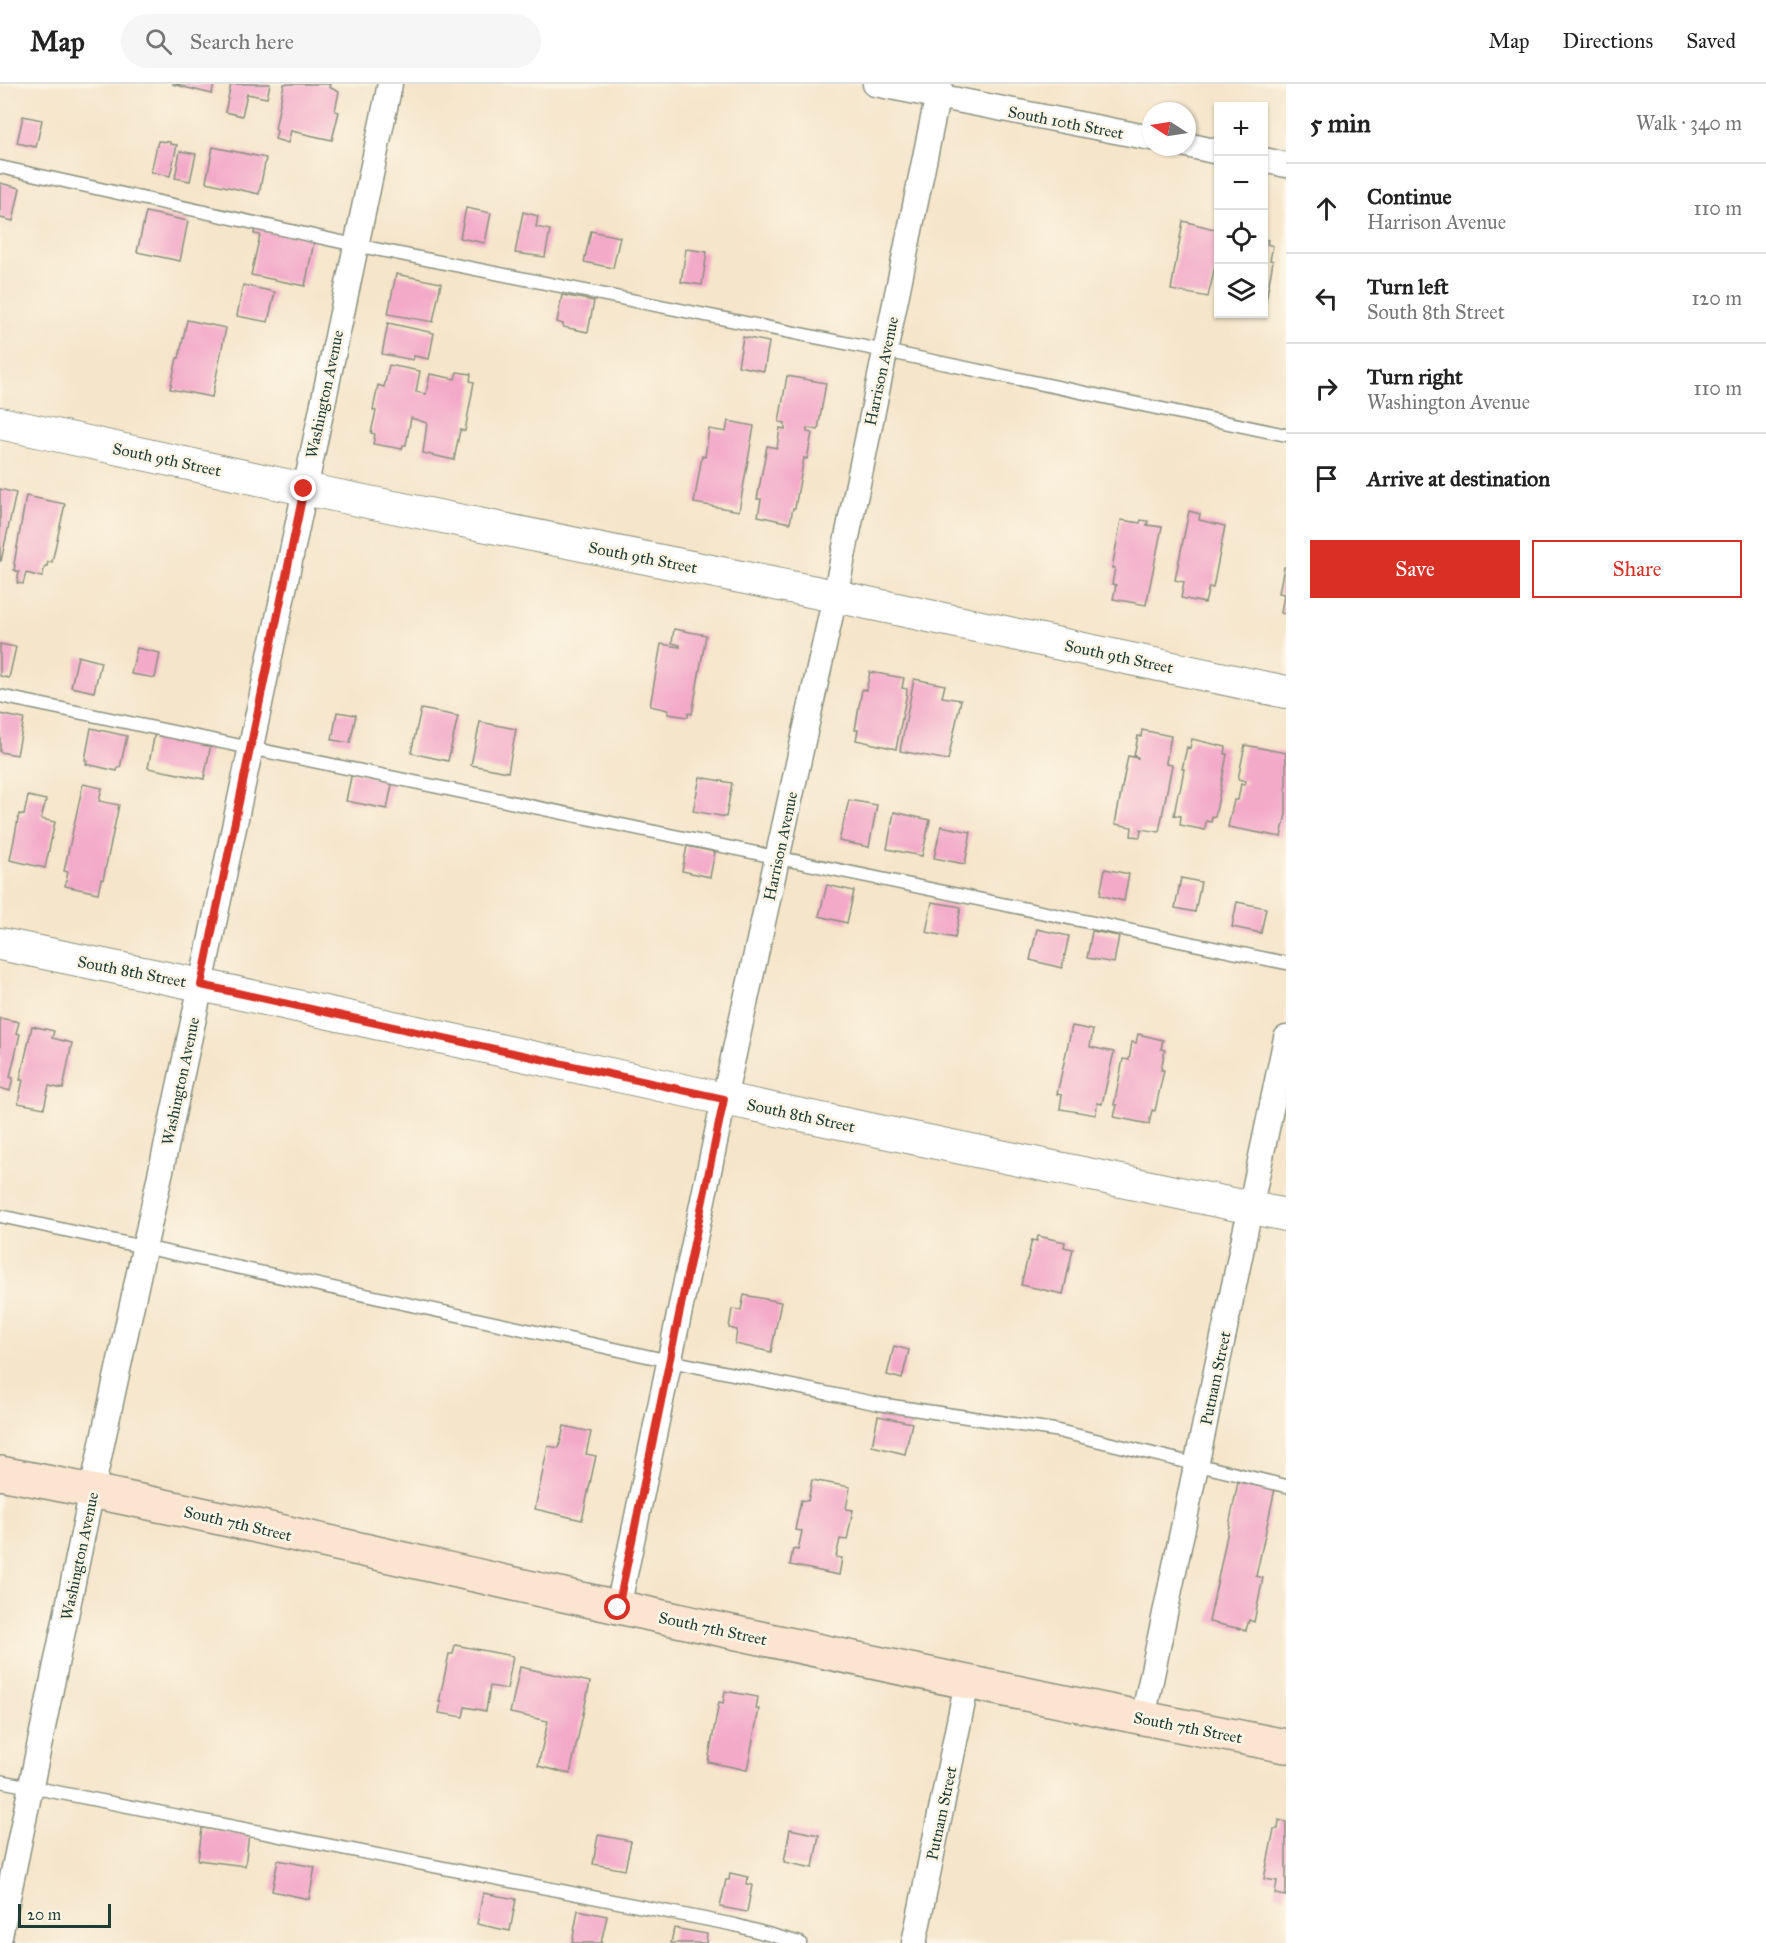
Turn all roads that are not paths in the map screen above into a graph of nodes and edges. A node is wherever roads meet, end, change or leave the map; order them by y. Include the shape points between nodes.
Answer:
1 (390, 84) edge
2 (874, 84) edge
3 (939, 90) edge
4 (1142, 136) edge
5 (1196, 148) edge
6 (1214, 151) edge
7 (1268, 161) edge
8 (1286, 165) edge
9 (0, 167) edge
10 (355, 245) junction
11 (885, 351) junction
12 (0, 423) edge
13 (1286, 435) edge
14 (304, 489) junction
15 (836, 596) junction
16 (1286, 692) edge
17 (0, 696) edge
18 (250, 748) junction
19 (777, 858) junction
20 (0, 944) edge
21 (1286, 963) edge
22 (201, 985) junction
23 (1286, 1038) edge
24 (724, 1099) junction
25 (1250, 1207) junction
26 (1286, 1215) edge
27 (0, 1216) edge
28 (145, 1246) junction
29 (670, 1362) junction
30 (1197, 1465) junction
31 (0, 1473) edge
32 (1286, 1486) edge
33 (92, 1490) junction
34 (618, 1608) junction
35 (968, 1682) junction
36 (1143, 1718) junction
37 (1286, 1746) edge
38 (0, 1780) edge
39 (31, 1787) junction
40 (0, 1936) edge
41 (800, 1943) edge
42 (914, 1943) edge

1 - 10 street, Washington Avenue
2 - 3 street, South 10th Street
3 - 4 street, South 10th Street
3 - 11 street, Harrison Avenue
5 - 6 street
7 - 8 street
9 - 10 lane
10 - 11 lane
10 - 14 street, Washington Avenue
11 - 13 lane
11 - 15 street, Harrison Avenue
12 - 14 street, South 9th Street
14 - 15 street, South 9th Street
14 - 18 street, Washington Avenue
15 - 16 street, South 9th Street
15 - 19 street, Harrison Avenue
17 - 18 lane
18 - 19 lane
18 - 22 street, Washington Avenue
19 - 21 lane
19 - 24 street, Harrison Avenue
20 - 22 street, South 8th Street
22 - 24 street, South 8th Street
22 - 28 street, Washington Avenue
23 - 25 street, Putnam Street
24 - 25 street, South 8th Street
24 - 29 street, Harrison Avenue
25 - 26 street, South 8th Street
25 - 30 street, Putnam Street
27 - 28 lane
28 - 29 lane
28 - 33 street, Washington Avenue
29 - 30 lane via 879,1404 1054,1430
29 - 34 street, Harrison Avenue
30 - 32 lane
30 - 36 street, Putnam Street
31 - 33 main road, South 7th Street
33 - 34 main road, South 7th Street
33 - 39 street, Washington Avenue
34 - 35 main road, South 7th Street
35 - 36 main road, South 7th Street
35 - 42 street, Putnam Street
36 - 37 main road, South 7th Street
38 - 39 lane
39 - 40 street, Washington Avenue
39 - 41 lane via 724,1923

